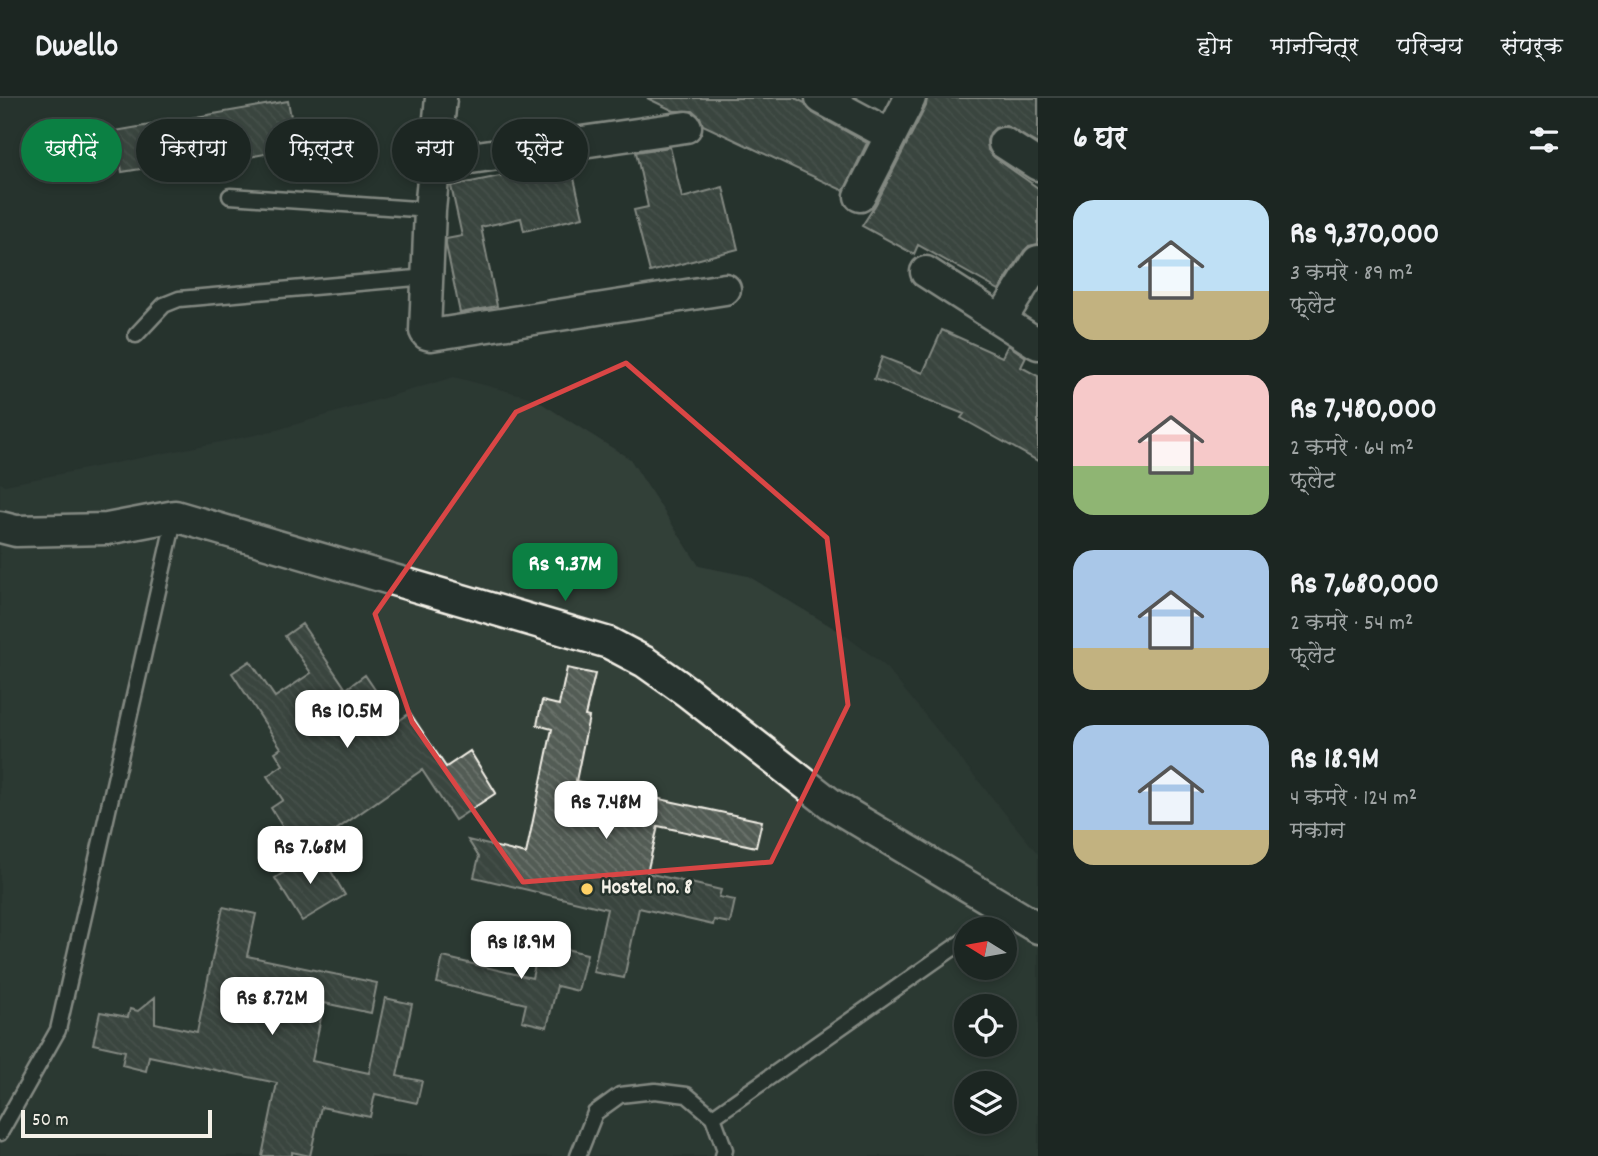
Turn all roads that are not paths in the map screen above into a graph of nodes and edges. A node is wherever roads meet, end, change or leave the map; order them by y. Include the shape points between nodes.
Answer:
1 (441, 98) edge
2 (910, 98) edge
3 (833, 101) edge
4 (439, 119) edge
5 (686, 127) dead end
6 (890, 135) junction
7 (1004, 143) dead end
8 (478, 157) edge
9 (1038, 164) edge
10 (434, 182) edge
11 (860, 195) dead end
12 (230, 196) dead end
13 (430, 210) junction
14 (1038, 261) edge
15 (926, 272) dead end
16 (427, 277) junction
17 (725, 289) dead end
18 (1001, 320) junction
19 (136, 335) dead end
20 (1038, 344) edge
21 (175, 516) junction
22 (0, 527) edge
23 (1007, 910) junction
24 (997, 917) edge
25 (1038, 929) edge
26 (954, 947) edge
27 (713, 1117) junction
28 (0, 1133) edge
29 (578, 1156) edge
30 (723, 1156) edge

1 - 4 street
2 - 6 street
3 - 6 street
5 - 8 street
6 - 11 street
7 - 9 street
10 - 13 street
12 - 13 lane
13 - 16 street
14 - 18 street
15 - 18 street
16 - 17 street via 425,331 431,335
16 - 19 lane via 179,299 164,305
18 - 20 street
21 - 22 street via 107,529 16,531
21 - 23 street via 609,643 665,676 831,804
21 - 28 lane via 58,1030
23 - 24 lane
23 - 25 street
26 - 27 lane
27 - 29 lane via 687,1095 654,1091 620,1095 595,1113
27 - 30 lane

